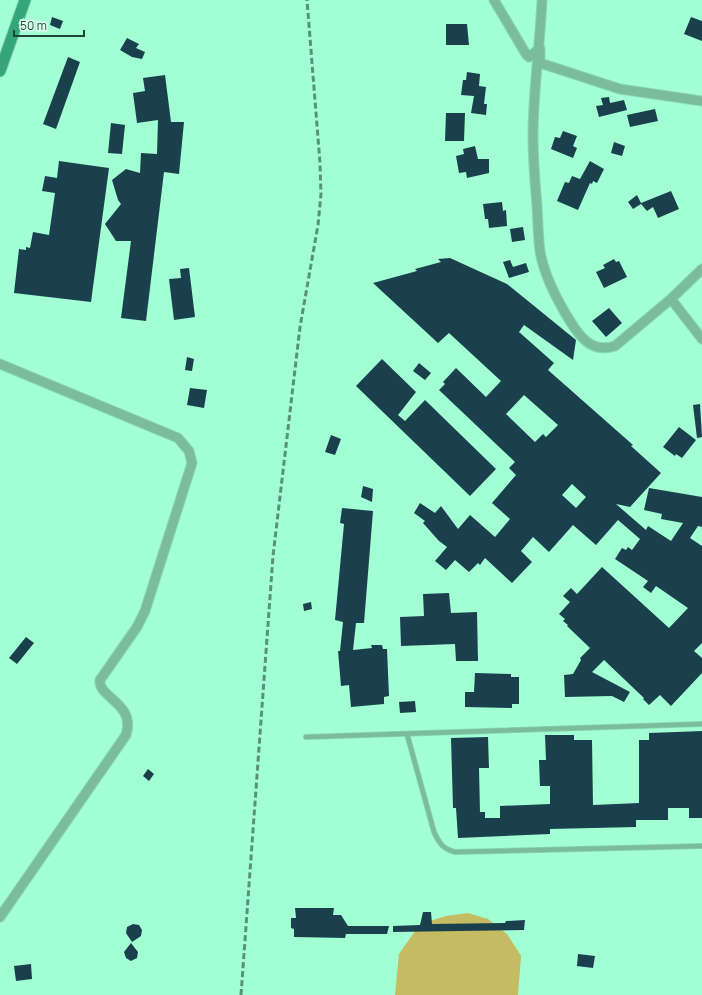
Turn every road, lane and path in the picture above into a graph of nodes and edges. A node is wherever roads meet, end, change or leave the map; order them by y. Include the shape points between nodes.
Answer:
1 (25, 0) edge
2 (494, 0) edge
3 (542, 0) edge
4 (540, 48) junction
5 (0, 71) edge
6 (702, 101) edge
7 (702, 269) edge
8 (671, 299) junction
9 (702, 339) edge
10 (0, 364) edge
11 (702, 724) edge
12 (407, 734) junction
13 (306, 737) dead end
14 (702, 846) edge
15 (0, 917) edge

1 - 5 main road
2 - 4 street via 526,54 529,57
3 - 4 street
4 - 6 street via 540,63 607,86 631,92
4 - 8 street via 533,136 539,238 543,262 560,305 584,339 592,346 607,349 615,346
7 - 8 street
8 - 9 street
10 - 15 street via 178,438 189,451 192,463 145,612 100,680 101,688 125,712 128,725 126,735
11 - 12 lane
12 - 13 lane
12 - 14 lane via 434,832 446,850 455,852

